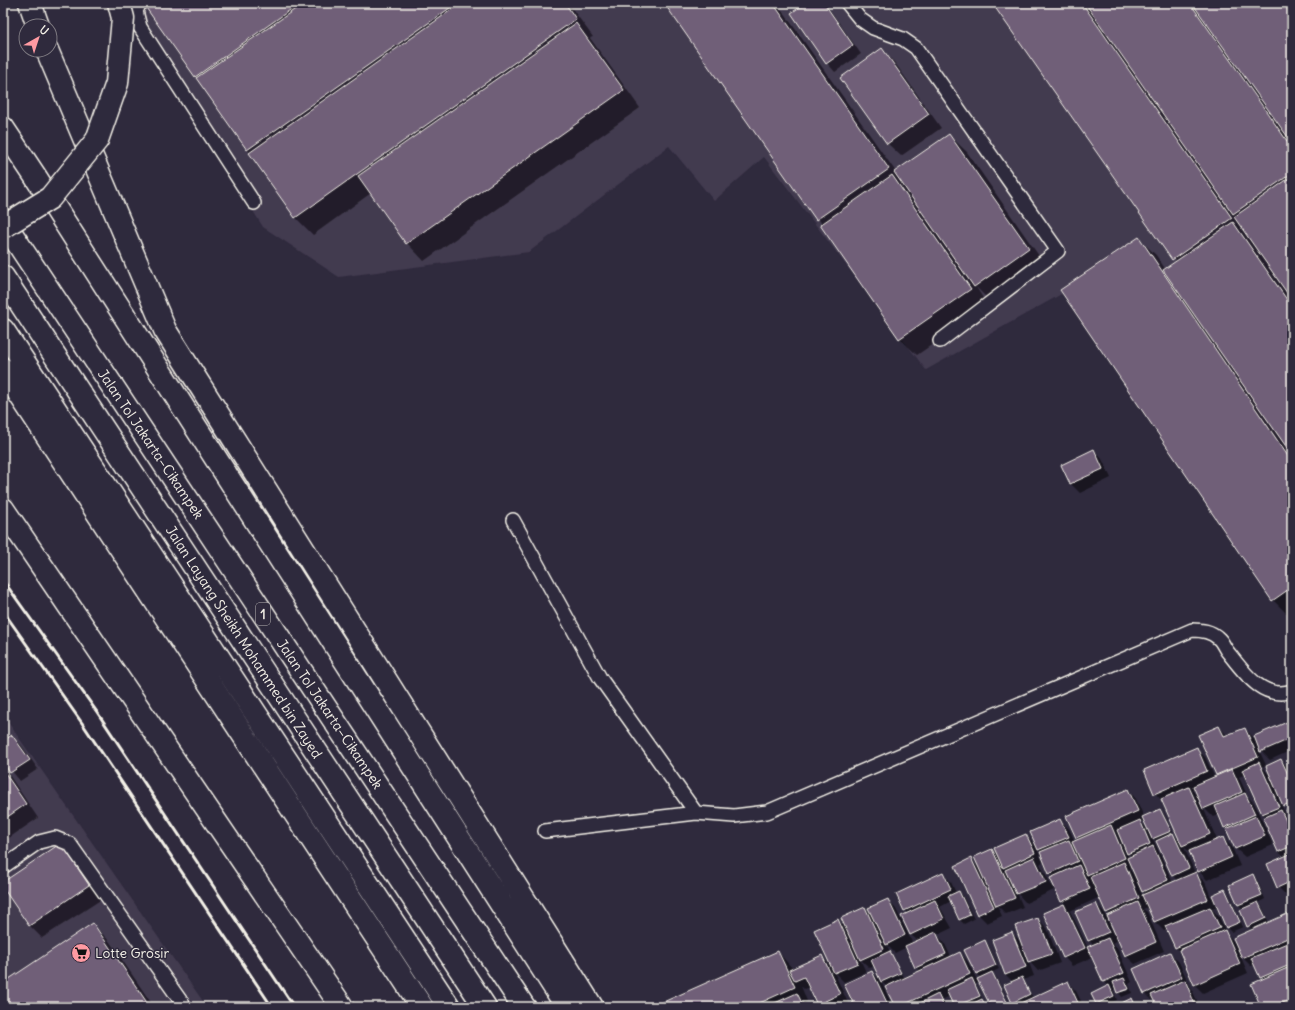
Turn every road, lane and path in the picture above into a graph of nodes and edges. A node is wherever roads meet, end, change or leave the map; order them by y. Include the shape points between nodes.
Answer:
1 (30, 3) edge
2 (119, 3) edge
3 (140, 3) edge
4 (847, 3) edge
5 (35, 18) edge
6 (50, 58) edge
7 (3, 128) edge
8 (254, 203) dead end
9 (3, 220) edge
10 (3, 227) edge
11 (3, 277) edge
12 (3, 330) edge
13 (940, 341) dead end
14 (3, 369) edge
15 (3, 509) edge
16 (513, 520) dead end
17 (1292, 691) edge
18 (696, 813) junction
19 (545, 831) dead end
20 (3, 867) edge
21 (185, 1007) edge
22 (342, 1007) edge
23 (422, 1007) edge
24 (449, 1007) edge
25 (485, 1007) edge
26 (524, 1007) edge
27 (567, 1007) edge
28 (592, 1007) edge

1 - 5 highway
2 - 10 highway, bridge via 123,18 117,83 97,140 50,198
3 - 8 lane via 136,11 140,27
4 - 13 lane via 860,19 873,28 903,39 916,48 1058,251
6 - 28 highway via 165,330
7 - 27 highway
9 - 26 highway, Jalan Tol Jakarta–Cikampek / 1
11 - 25 highway, Jalan Layang Sheikh Mohammed bin Zayed / 1
12 - 24 highway, Jalan Layang Sheikh Mohammed bin Zayed
14 - 23 highway
15 - 22 highway
16 - 18 lane via 600,678
17 - 18 lane via 1282,695 1265,691 1250,679 1218,638 1206,630 1192,630 767,812 734,816
18 - 19 lane
20 - 21 lane via 39,842 55,838 70,844

